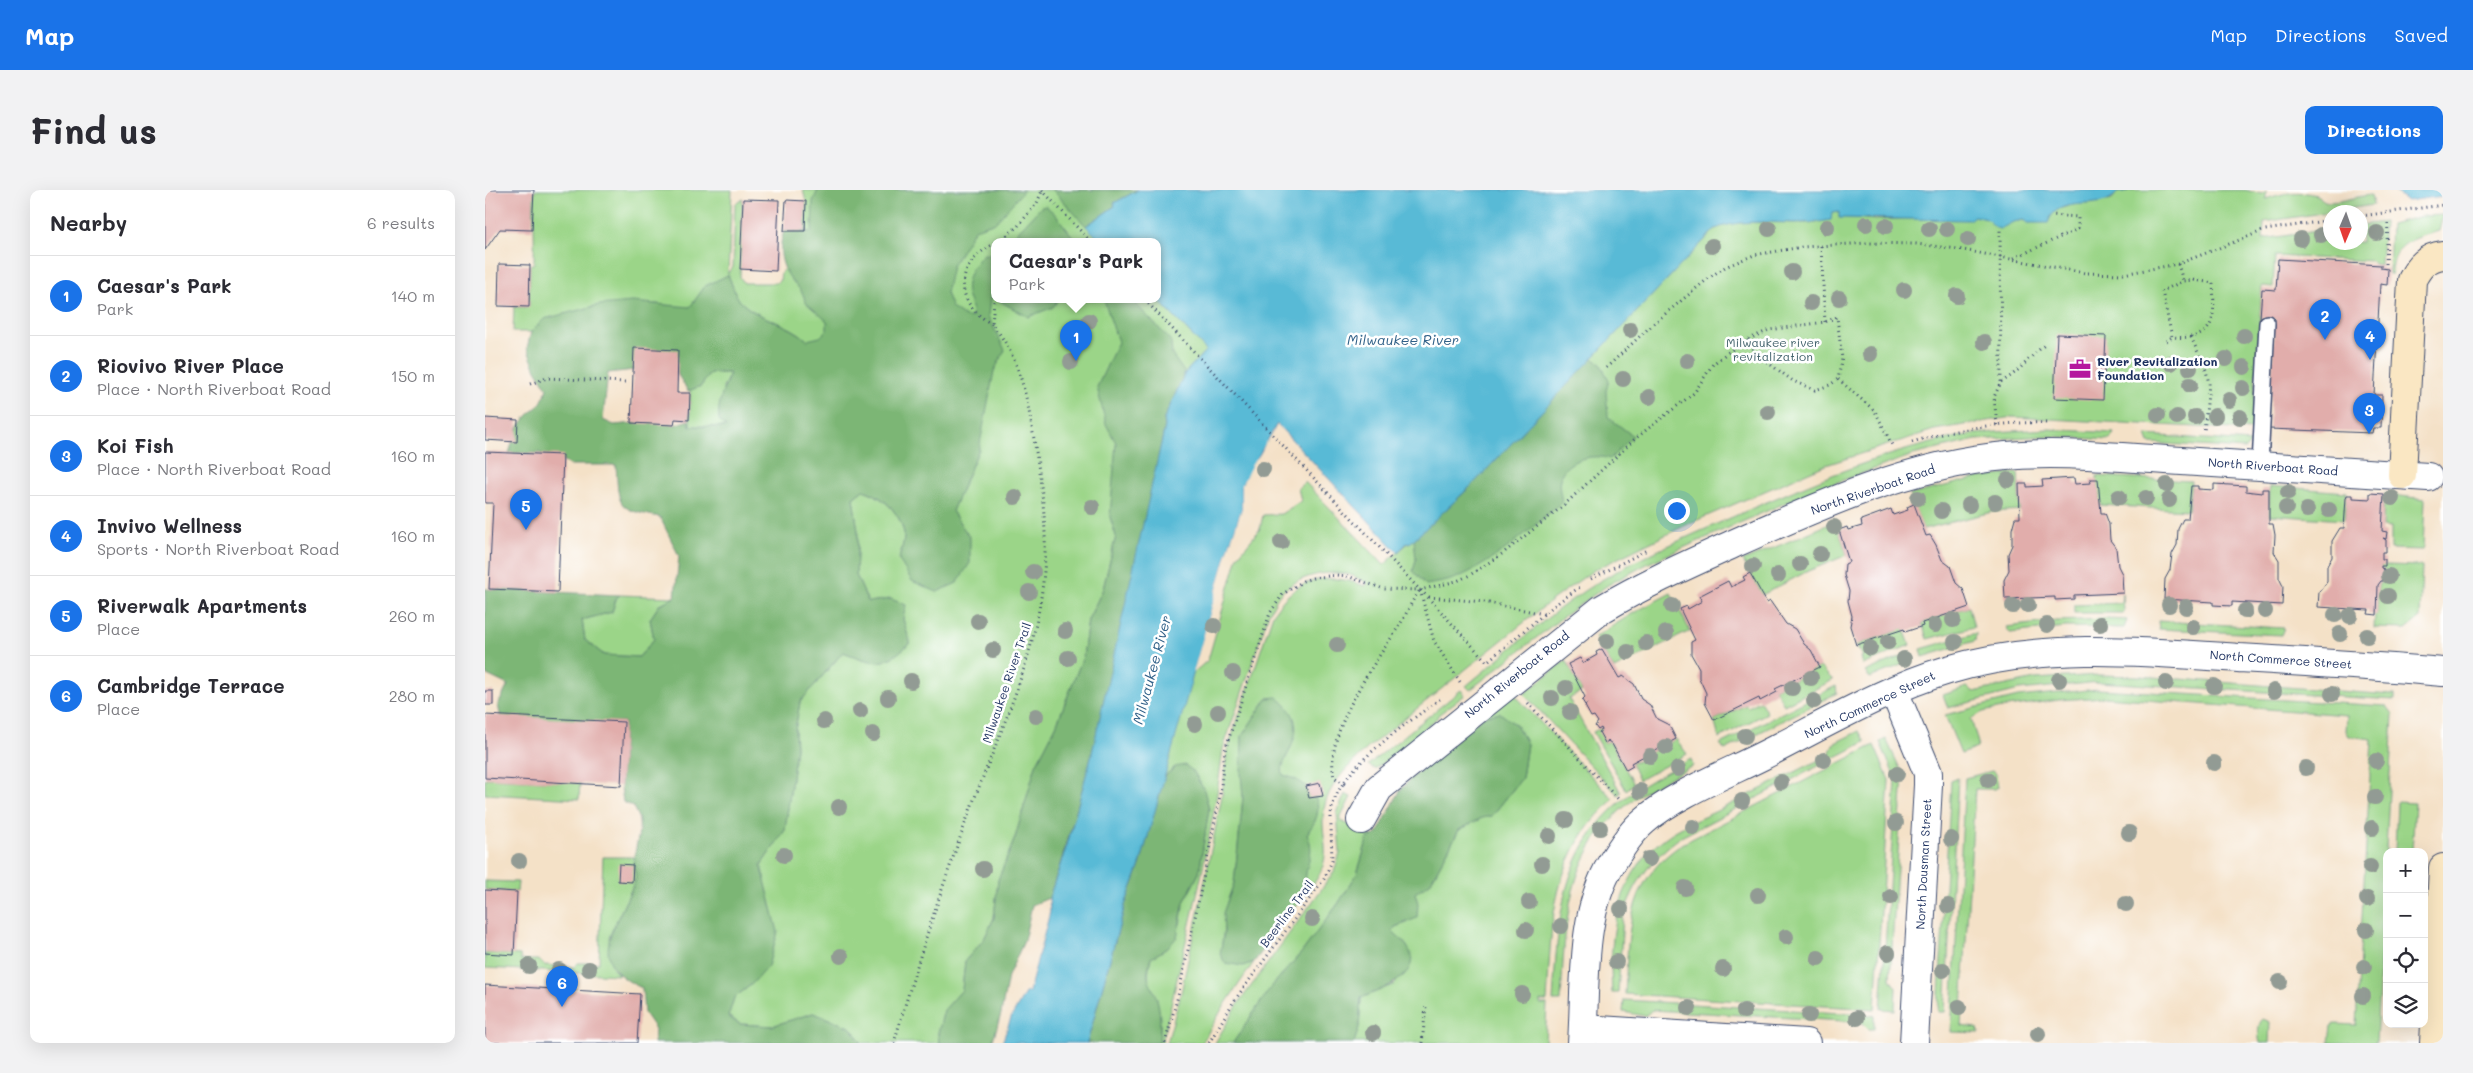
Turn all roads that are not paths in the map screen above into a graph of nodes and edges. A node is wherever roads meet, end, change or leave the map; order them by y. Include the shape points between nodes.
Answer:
1 (2443, 255) edge
2 (2267, 323) dead end
3 (2260, 465) junction
4 (2443, 672) edge
5 (1894, 691) junction
6 (1361, 820) dead end
7 (2443, 868) edge
8 (1583, 1036) edge
9 (1806, 1043) edge
10 (1914, 1043) edge
11 (2434, 1043) edge

1 - 3 street, North Riverboat Road via 2427,259 2412,280 2415,476
2 - 3 lane
3 - 6 street, North Riverboat Road via 2047,454 2006,456 1933,468 1839,499 1634,589 1602,608 1379,788
4 - 5 street, North Commerce Street via 2141,651 2068,652 1995,659 1948,670
5 - 8 street, North Commerce Street via 1659,809 1643,822 1611,864 1589,922
5 - 10 street, North Dousman Street via 1928,773
7 - 11 street
8 - 9 street

